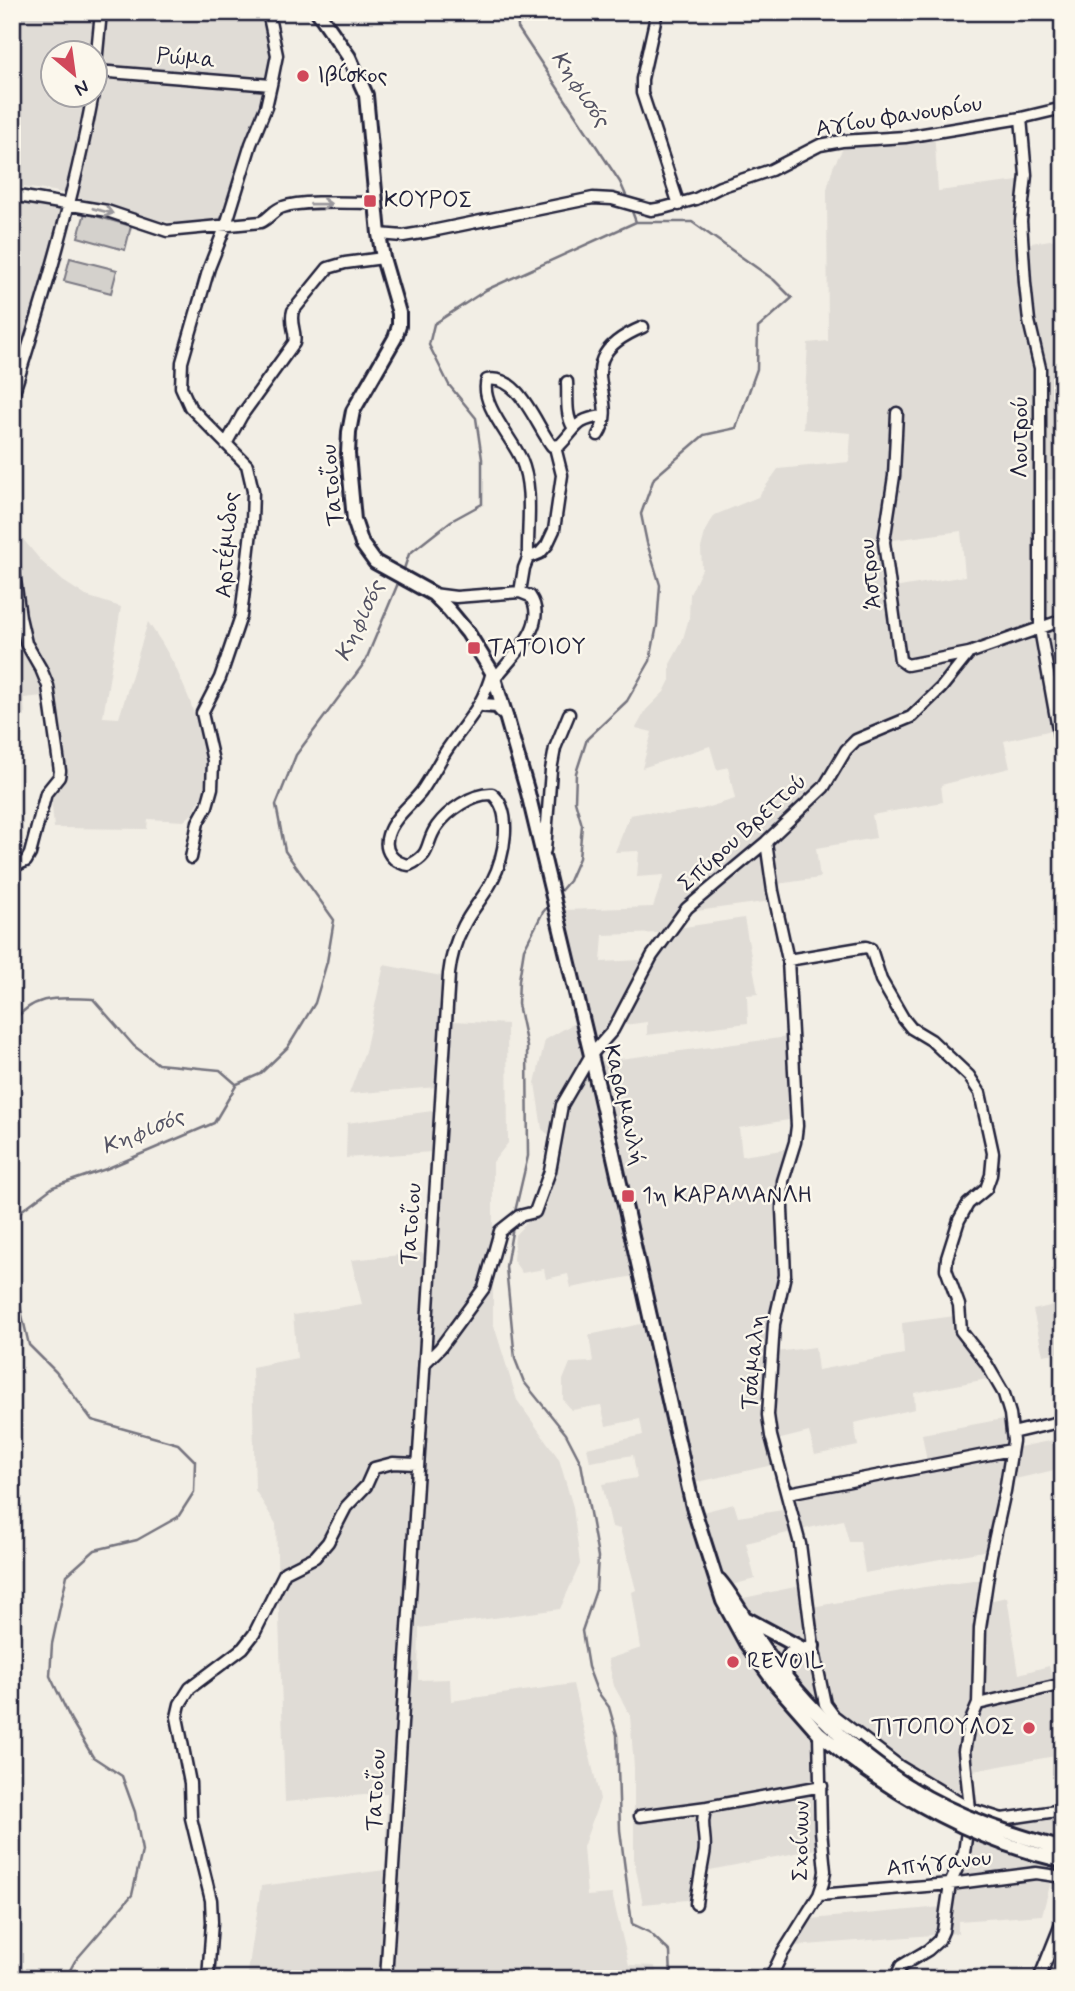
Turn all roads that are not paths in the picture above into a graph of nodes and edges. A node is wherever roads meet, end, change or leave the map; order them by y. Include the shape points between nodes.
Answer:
1 (101, 12) edge
2 (268, 12) edge
3 (318, 12) edge
4 (657, 12) edge
5 (99, 38) edge
6 (108, 72) edge
7 (271, 86) junction
8 (90, 108) edge
9 (1063, 108) edge
10 (1021, 118) junction
11 (12, 195) edge
12 (69, 203) junction
13 (376, 203) junction
14 (679, 205) junction
15 (226, 225) junction
16 (379, 234) junction
17 (383, 258) junction
18 (643, 327) dead end
19 (567, 382) dead end
20 (12, 398) edge
21 (897, 412) dead end
22 (603, 416) junction
23 (573, 427) junction
24 (598, 435) dead end
25 (226, 443) junction
26 (555, 447) junction
27 (12, 557) edge
28 (528, 558) junction
29 (520, 592) junction
30 (433, 594) junction
31 (1063, 620) edge
32 (1040, 629) junction
33 (969, 653) junction
34 (494, 678) junction
35 (483, 705) junction
36 (569, 714) dead end
37 (506, 716) junction
38 (471, 717) junction
39 (1063, 757) edge
40 (766, 842) junction
41 (191, 858) dead end
42 (544, 858) junction
43 (12, 867) edge
44 (788, 960) junction
45 (591, 1055) junction
46 (425, 1363) junction
47 (1063, 1421) edge
48 (1012, 1433) junction
49 (1011, 1450) junction
50 (417, 1464) junction
51 (788, 1493) junction
52 (717, 1577) junction
53 (745, 1617) junction
54 (808, 1647) junction
55 (786, 1678) junction
56 (1063, 1684) edge
57 (978, 1704) junction
58 (819, 1733) junction
59 (849, 1751) junction
60 (822, 1786) junction
61 (707, 1807) junction
62 (970, 1809) junction
63 (1063, 1810) edge
64 (640, 1816) dead end
65 (1063, 1849) edge
66 (1063, 1861) edge
67 (1063, 1877) edge
68 (950, 1884) junction
69 (819, 1895) junction
70 (696, 1904) dead end
71 (1063, 1919) edge
72 (208, 1979) edge
73 (386, 1979) edge
74 (770, 1979) edge
75 (895, 1979) edge
76 (1039, 1979) edge

1 - 5 street
2 - 7 street, Αρτέμιδος via 277,55
3 - 13 main road, Τατοΐου via 364,86
4 - 14 street via 642,93
6 - 7 street, Ρώμα
7 - 15 street, Αρτέμιδος
8 - 12 street
9 - 10 street, Αγίου Φανουρίου
10 - 14 street, Αγίου Φανουρίου via 820,145 779,167
10 - 32 street, Λουτρού via 1026,175 1021,221 1025,283 1040,368
11 - 12 street
12 -> 15 street via 167,230
12 - 20 street
15 -> 13 street via 261,222 283,206
13 - 16 main road, Τατοΐου
14 - 16 street, Αγίου Φανουρίου via 651,210 612,199 575,200 403,236
15 - 25 street, Αρτέμιδος via 209,268 180,375 190,407
16 - 17 main road, Τατοΐου
17 - 25 street via 328,268 293,311 294,343
17 - 30 main road, Τατοΐου via 399,326 353,411 348,454 357,530 375,562
18 - 22 street via 605,355 599,376
19 - 23 street
21 - 33 street, Άστρου via 884,542 901,660 907,665
22 - 23 street
22 - 24 street
23 - 26 street
25 - 41 street, Αρτέμιδος via 250,472 252,523 238,627 202,713 213,761 212,788 198,822
26 - 28 street via 562,475 554,530 540,553
26 - 28 street via 513,387 488,380 485,386 491,405 527,476
27 - 43 street via 26,643 48,686 60,771 46,793 30,854
28 - 29 street
29 - 30 street via 466,597
29 - 34 street via 534,601 536,620
30 - 34 main road, Τατοΐου via 468,633
31 - 32 street
32 - 33 street
32 - 39 street, Λουτρού
33 - 40 street, Σπύρου Βρεττού via 911,717 856,740 824,787
34 - 35 street, Τατοΐου
34 - 37 main road, Καραμανλή
34 - 38 street, Τατοΐου
35 - 37 main road via 497,706
35 - 38 street, Τατοΐου
36 - 42 street via 551,770
37 - 42 main road, Καραμανλή
38 - 46 street, Τατοΐου via 392,827 386,845 396,861 409,865 425,855 437,825 466,801 492,794 504,810 505,836 498,869 464,924 450,962
40 - 44 street, Τσάμαλη
40 - 45 street, Σπύρου Βρεττού via 680,916 652,956 613,1030
42 - 45 main road, Καραμανλή
44 - 48 street via 871,949 881,980 902,1018 969,1076 980,1093 993,1153 991,1175 986,1189 968,1204 960,1220 946,1269 959,1305 961,1331 1004,1394
44 - 51 street, Τσάμαλη via 797,1134 783,1181 785,1275 774,1324 768,1415
45 - 46 street, Σπύρου Βρεττού via 562,1105 550,1171 535,1212 519,1216 500,1231 484,1288
45 - 52 main road, Καραμανλή via 693,1507
46 - 50 street, Τατοΐου
47 - 48 street
48 - 49 street
49 - 51 street
49 - 57 street via 980,1628
50 - 72 street via 374,1468 328,1542 315,1557 285,1572 243,1648 190,1688 180,1704 177,1717 190,1783 191,1818 211,1900
50 - 73 street, Τατοΐου
51 - 54 street, Τσάμαλη via 800,1544
52 - 53 main road, Καραμανλή
52 - 58 main road, Καραμανλή via 723,1601 746,1643
53 - 54 main road
53 - 55 main road, Καραμανλή
54 - 55 main road via 786,1659
54 - 62 street, Τσάμαλη via 834,1716 898,1766
55 - 59 main road, Καραμανλή
56 - 57 street
57 - 62 street via 964,1751
58 - 59 main road, Καραμανλή
58 - 60 street, Σχοίνων
59 - 65 main road, Καραμανλή, bridge via 940,1804
59 - 66 main road, Καραμανλή, bridge via 884,1784 945,1819
60 - 61 street
60 - 69 street, Σχοίνων via 825,1871
61 - 64 street
61 - 70 street via 702,1815 705,1853
62 - 63 street, Τσάμαλη via 1002,1819
62 - 68 street via 967,1841
67 - 68 street, Απήγανου via 1036,1873
68 - 69 street, Απήγανου
68 - 75 street via 939,1940 901,1966
69 - 74 street, Σχοίνων
71 - 76 street

